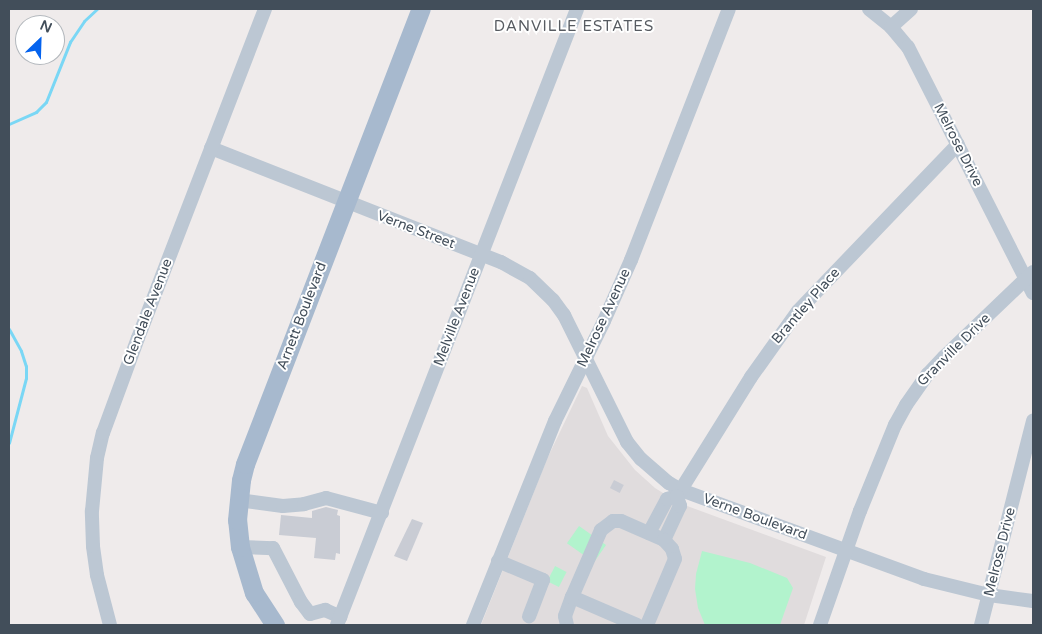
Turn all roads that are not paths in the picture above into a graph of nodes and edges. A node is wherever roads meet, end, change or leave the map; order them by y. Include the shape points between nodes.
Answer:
1 (265, 9) edge
2 (421, 9) edge
3 (577, 9) edge
4 (729, 9) edge
5 (869, 9) edge
6 (912, 9) edge
7 (891, 27) junction
8 (958, 144) junction
9 (211, 148) junction
10 (346, 202) junction
11 (481, 255) junction
12 (1030, 275) edge
13 (1033, 293) edge
14 (585, 357) junction
15 (1033, 421) edge
16 (679, 493) junction
17 (238, 500) junction
18 (382, 513) junction
19 (650, 533) junction
20 (664, 540) junction
21 (240, 547) junction
22 (846, 550) junction
23 (498, 561) junction
24 (989, 595) junction
25 (572, 597) junction
26 (1033, 601) edge
27 (528, 616) dead end
28 (339, 621) edge
29 (110, 625) edge
30 (275, 625) edge
31 (473, 625) edge
32 (566, 625) edge
33 (637, 625) edge
34 (647, 625) edge
35 (820, 625) edge
36 (981, 625) edge

1 - 9 street, Glendale Avenue
2 - 10 main road, Arnett Boulevard
3 - 11 street, Melville Avenue
4 - 14 street, Melrose Avenue via 631,260
5 - 7 street, Melrose Drive
6 - 7 street
7 - 8 street, Melrose Drive via 908,48
8 - 12 street, Melrose Drive
8 - 16 street, Brantley Place via 798,311 750,377
9 - 10 street, Verne Street
9 - 29 street, Glendale Avenue via 103,433 97,458 92,511 93,546
10 - 11 street, Verne Street
10 - 17 main road, Arnett Boulevard via 245,464
11 - 14 street, Verne Street via 514,268 541,287 564,315
11 - 18 street, Melville Avenue
12 - 13 street, Melrose Drive
12 - 22 street, Granville Drive via 944,357 911,397 895,425
14 - 16 street, Verne Boulevard via 627,442 654,472
14 - 23 street, Melrose Avenue
15 - 24 street, Melrose Drive
16 - 19 street via 667,499
16 - 20 street via 680,506
16 - 22 street, Verne Boulevard
17 - 18 street via 283,506 326,498
17 - 21 main road, Arnett Boulevard
18 - 28 street, Melville Avenue
19 - 20 street
19 - 25 street via 621,521 606,525
20 - 34 street via 675,559
21 - 28 street via 273,548 310,614 326,610
21 - 30 main road, Arnett Boulevard via 254,592
22 - 24 street, Verne Boulevard via 924,579
22 - 35 street, Granville Drive
23 - 27 street via 543,580
23 - 31 street, Melrose Avenue
24 - 26 street, Verne Boulevard
24 - 36 street, Melrose Drive
25 - 32 street via 565,616
25 - 33 street

